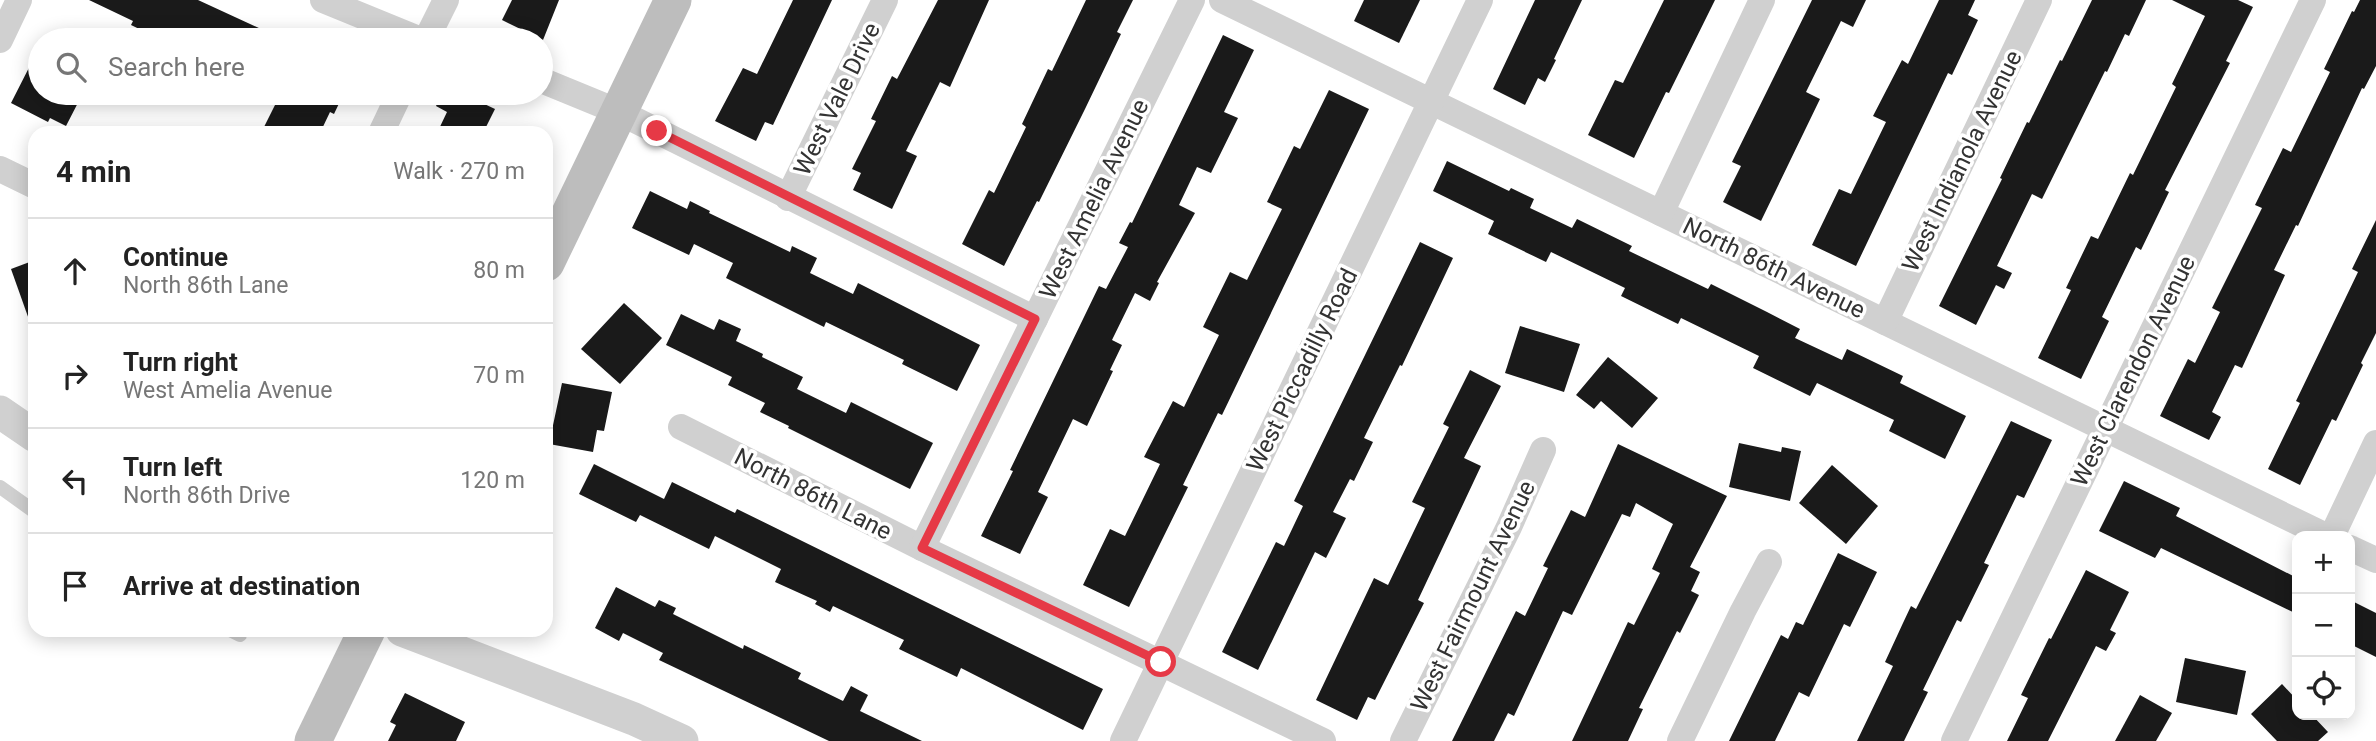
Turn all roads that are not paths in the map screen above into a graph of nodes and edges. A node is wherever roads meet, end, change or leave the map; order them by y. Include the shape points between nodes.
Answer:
1 (19, 0) edge
2 (323, 0) edge
3 (446, 0) edge
4 (673, 0) edge
5 (885, 0) edge
6 (1192, 0) edge
7 (1222, 0) edge
8 (1480, 0) edge
9 (1762, 0) edge
10 (2039, 0) edge
11 (2313, 0) edge
12 (394, 28) edge
13 (431, 28) edge
14 (0, 40) edge
15 (553, 85) edge
16 (1432, 102) junction
17 (394, 105) edge
18 (619, 112) junction
19 (384, 126) edge
20 (0, 169) edge
21 (28, 183) edge
22 (788, 198) junction
23 (1661, 213) junction
24 (553, 249) edge
25 (1035, 319) junction
26 (1885, 322) junction
27 (0, 412) edge
28 (681, 427) dead end
29 (2105, 429) junction
30 (28, 431) edge
31 (2376, 443) edge
32 (1543, 450) dead end
33 (0, 487) edge
34 (28, 507) edge
35 (2316, 531) edge
36 (2334, 531) edge
37 (922, 548) junction
38 (2355, 550) edge
39 (2376, 560) edge
40 (1769, 562) dead end
41 (364, 637) edge
42 (420, 637) edge
43 (1161, 662) junction
44 (313, 741) edge
45 (682, 741) edge
46 (1123, 741) edge
47 (1323, 741) edge
48 (1403, 741) edge
49 (1681, 741) edge
50 (1954, 741) edge

1 - 14 street
2 - 12 street
3 - 13 street
4 - 18 main road
5 - 22 street, West Vale Drive
6 - 25 street, West Amelia Avenue
7 - 16 street, North 86th Avenue
8 - 16 street, West Piccadilly Road
9 - 23 street
10 - 26 street, West Indianola Avenue
11 - 29 street, West Clarendon Avenue
15 - 18 street
16 - 23 street, North 86th Avenue
16 - 43 street, West Piccadilly Road
17 - 19 street
18 - 22 street
18 - 24 main road
20 - 21 street
22 - 25 street
23 - 26 street, North 86th Avenue
25 - 37 street, West Amelia Avenue
26 - 29 street, North 86th Avenue
27 - 30 street
28 - 37 street, North 86th Lane
29 - 35 street, North 86th Avenue
29 - 50 street, West Clarendon Avenue
31 - 36 street
32 - 48 street, West Fairmount Avenue
33 - 34 lane
37 - 43 street, North 86th Lane
38 - 39 street
40 - 49 street
41 - 44 main road
42 - 45 street
43 - 46 street, West Piccadilly Road
43 - 47 street, North 86th Lane

